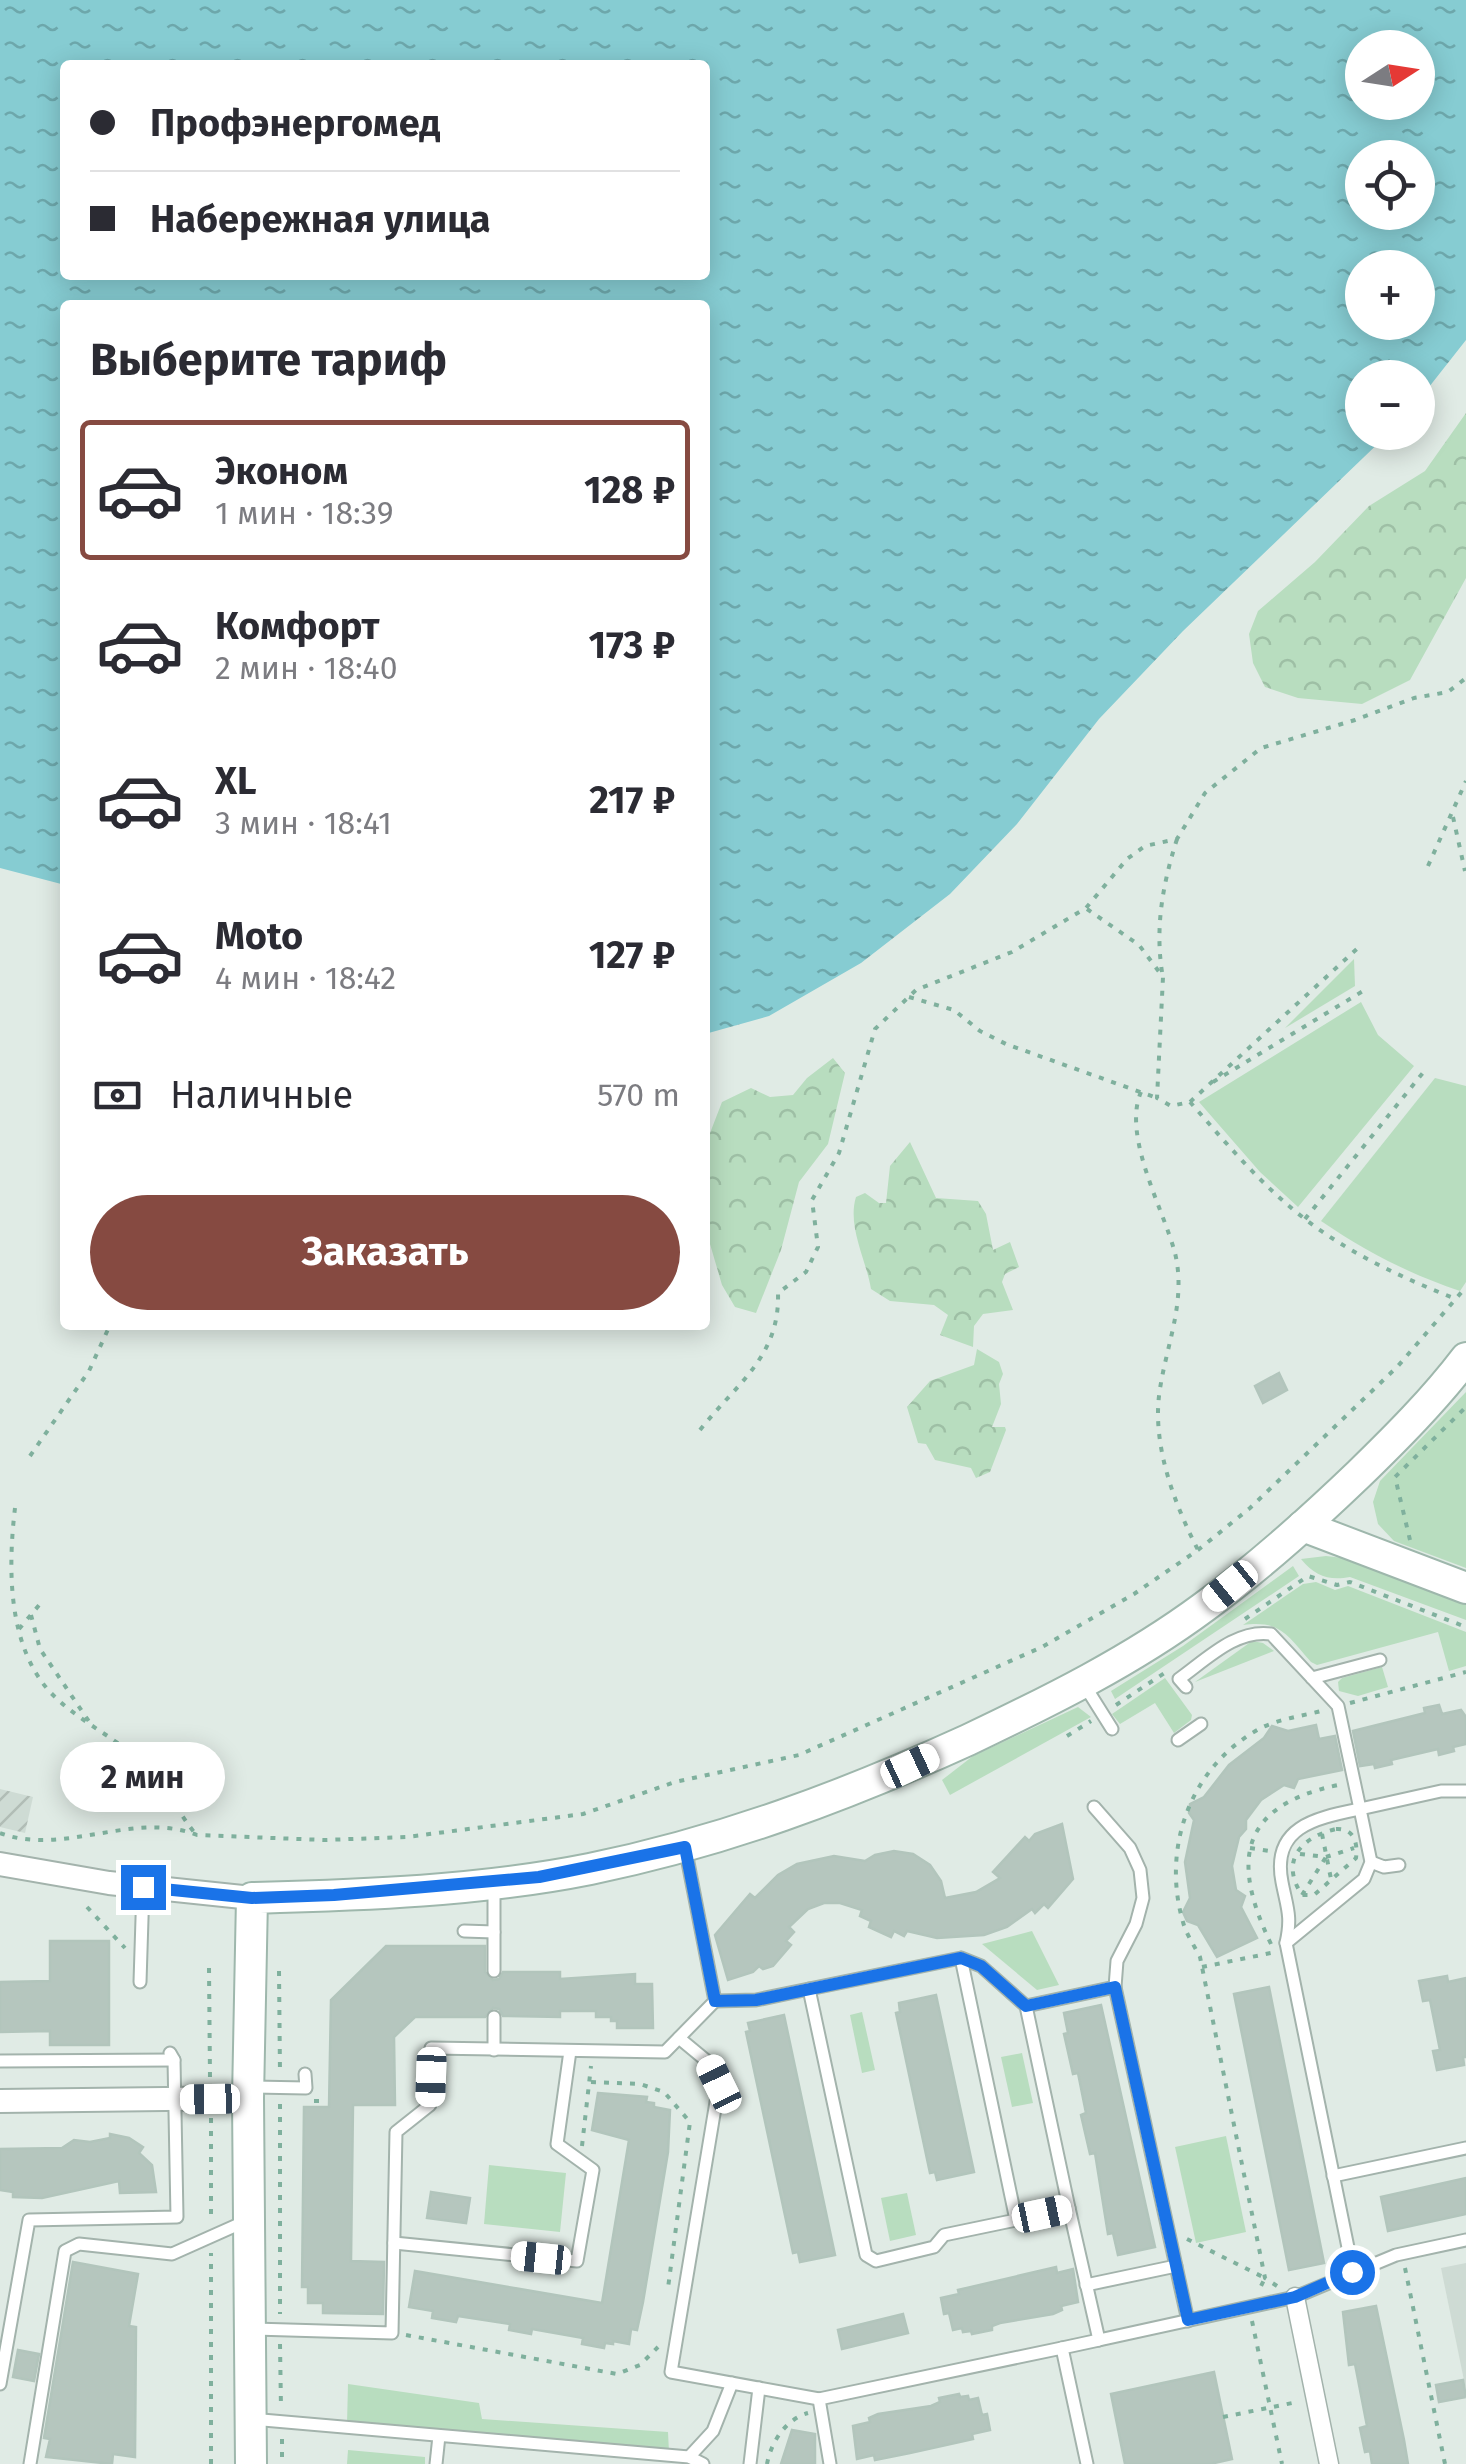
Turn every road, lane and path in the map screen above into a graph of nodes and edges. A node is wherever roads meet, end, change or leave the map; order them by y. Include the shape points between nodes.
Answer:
1 (1466, 678) edge
2 (1466, 782) edge
3 (1464, 789) edge
4 (1452, 814) junction
5 (1177, 839) junction
6 (1428, 866) dead end
7 (1465, 871) edge
8 (1086, 908) junction
9 (1360, 946) dead end
10 (1163, 976) junction
11 (1363, 991) dead end
12 (908, 997) junction
13 (1426, 1068) dead end
14 (1206, 1087) junction
15 (1142, 1092) junction
16 (1157, 1098) junction
17 (1190, 1102) junction
18 (1305, 1219) junction
19 (1466, 1288) edge
20 (1458, 1299) junction
21 (108, 1330) edge
22 (1466, 1358) edge
23 (1466, 1406) edge
24 (700, 1430) dead end
25 (30, 1456) dead end
26 (15, 1508) dead end
27 (1303, 1526) junction
28 (1408, 1539) dead end
29 (1198, 1550) junction
30 (1308, 1576) dead end
31 (1466, 1588) edge
32 (40, 1604) dead end
33 (31, 1614) junction
34 (1466, 1628) edge
35 (19, 1629) junction
36 (1380, 1660) dead end
37 (1466, 1672) edge
38 (1312, 1678) junction
39 (1083, 1684) junction
40 (1186, 1687) dead end
41 (1338, 1706) junction
42 (1201, 1724) dead end
43 (91, 1726) junction
44 (1112, 1729) dead end
45 (1178, 1740) dead end
46 (1312, 1790) dead end
47 (1466, 1791) edge
48 (1094, 1808) dead end
49 (1360, 1808) junction
50 (1320, 1826) junction
51 (0, 1833) edge
52 (197, 1835) junction
53 (685, 1847) junction
54 (1356, 1847) junction
55 (1326, 1857) junction
56 (1371, 1862) junction
57 (0, 1864) edge
58 (1399, 1864) dead end
59 (1331, 1881) junction
60 (494, 1883) junction
61 (143, 1887) junction
62 (252, 1898) junction
63 (1336, 1902) junction
64 (88, 1907) dead end
65 (464, 1931) dead end
66 (494, 1932) junction
67 (1286, 1943) junction
68 (961, 1958) junction
69 (140, 1966) junction
70 (209, 1968) dead end
71 (280, 1971) dead end
72 (494, 1971) dead end
73 (140, 1982) dead end
74 (1115, 1987) junction
75 (809, 1989) junction
76 (715, 2001) junction
77 (1026, 2006) junction
78 (494, 2018) dead end
79 (679, 2038) junction
80 (494, 2050) junction
81 (570, 2051) junction
82 (592, 2051) junction
83 (0, 2061) edge
84 (305, 2074) dead end
85 (591, 2082) junction
86 (280, 2088) junction
87 (248, 2093) junction
88 (210, 2099) junction
89 (175, 2100) junction
90 (0, 2101) edge
91 (1466, 2148) edge
92 (580, 2160) junction
93 (1333, 2176) junction
94 (1070, 2208) junction
95 (249, 2219) junction
96 (1016, 2220) junction
97 (211, 2236) junction
98 (1466, 2240) edge
99 (394, 2243) junction
100 (1402, 2254) junction
101 (1176, 2266) junction
102 (1352, 2272) junction
103 (1086, 2286) junction
104 (667, 2293) dead end
105 (1295, 2297) junction
106 (1188, 2320) junction
107 (265, 2329) junction
108 (661, 2330) dead end
109 (392, 2333) junction
110 (1099, 2340) junction
111 (1062, 2348) junction
112 (732, 2383) junction
113 (0, 2384) edge
114 (758, 2388) junction
115 (1316, 2398) junction
116 (818, 2399) junction
117 (795, 2416) dead end
118 (1223, 2417) dead end
119 (251, 2419) junction
120 (282, 2422) junction
121 (439, 2436) junction
122 (689, 2457) junction
123 (30, 2464) edge
124 (210, 2464) edge
125 (251, 2464) edge
126 (282, 2464) edge
127 (436, 2464) edge
128 (703, 2464) edge
129 (750, 2464) edge
130 (768, 2464) edge
131 (830, 2464) edge
132 (1087, 2464) edge
133 (1329, 2464) edge
134 (1445, 2464) edge

1 - 5 path via 1448,692 1261,748 1205,792
2 - 3 path
3 - 4 path
4 - 6 path
4 - 7 path
5 - 8 path via 1146,846 1127,859
5 - 10 path via 1160,906
8 - 10 path via 1140,945
8 - 12 path via 1012,952
9 - 14 path
10 - 16 path
11 - 14 path
12 - 15 path via 954,1010 1006,1044
12 - 24 path via 875,1029 839,1153 812,1200 818,1247 806,1272 778,1294 766,1354
13 - 18 path
14 - 17 path
15 - 16 path
15 - 29 path via 1134,1110 1179,1280 1159,1426 1182,1519
16 - 17 path via 1172,1106
17 - 18 path
18 - 20 path via 1361,1256
19 - 20 path
20 - 29 path via 1342,1422
21 - 25 path via 90,1370
22 - 27 main road via 1389,1445
23 - 28 path via 1395,1477
26 - 35 path via 11,1578
27 - 31 main road
27 - 39 main road via 1205,1606
29 - 52 path via 1042,1646 799,1754 676,1782 583,1814 407,1837
30 - 34 path via 1350,1582
32 - 33 path
33 - 35 path
33 - 43 path via 40,1649
35 - 43 path via 50,1691
36 - 38 lane
37 - 41 path
38 - 40 lane via 1271,1634 1255,1632 1180,1679
38 - 41 lane
39 - 44 lane
39 - 53 main road via 834,1798
41 - 49 lane
41 - 105 path via 1262,1728 1232,1750 1202,1781 1184,1813 1177,1848 1183,1924 1200,1956 1265,2278
42 - 45 lane
43 - 52 path via 151,1771
46 - 50 path
47 - 49 lane
48 - 74 lane via 1130,1848 1140,1870 1142,1898 1117,1962
49 - 50 lane
49 - 56 lane
50 - 54 path via 1347,1830
50 - 55 path
50 - 59 path via 1300,1845 1296,1884 1308,1897
50 - 67 lane via 1303,1825 1288,1838 1279,1860 1289,1906
51 - 52 path via 39,1840 179,1828
53 - 60 main road
53 - 76 lane
54 - 55 path
54 - 59 path via 1352,1865
55 - 59 path
56 - 58 lane
56 - 63 lane via 1364,1879
57 - 61 street
59 - 63 path
60 - 62 main road
60 - 66 lane
61 - 62 street
61 - 69 lane
62 - 87 main road
63 - 67 lane
64 - 69 path
65 - 66 lane
66 - 72 lane
67 - 93 lane
68 - 75 lane
68 - 77 lane via 981,1966
68 - 96 lane
69 - 73 lane
70 - 88 path
71 - 86 path
74 - 77 lane
74 - 101 lane
75 - 76 lane
75 - 96 lane via 866,2255 876,2261 934,2247 944,2235
76 - 79 lane
77 - 94 lane
78 - 80 lane
79 - 82 lane via 665,2052
79 - 112 lane via 708,2062 719,2084 672,2372
80 - 81 lane
80 - 99 lane via 432,2048 430,2105 396,2132
81 - 82 lane
81 - 92 lane via 557,2144
82 - 85 path
83 - 89 lane via 172,2057
84 - 86 lane via 306,2088
85 - 92 path
85 - 104 path via 664,2092 690,2122
86 - 87 lane
86 - 107 path
87 - 88 street
87 - 95 main road
88 - 89 street
88 - 97 path
89 - 90 street
89 - 113 lane via 176,2216 29,2220
91 - 93 lane
92 - 99 lane via 593,2170 577,2261
93 - 102 lane
94 - 96 lane
94 - 103 lane
95 - 97 lane
95 - 107 main road
97 - 123 lane via 172,2256 79,2244 65,2251
97 - 124 path
98 - 100 lane
99 - 109 lane
100 - 102 lane
100 - 134 path
101 - 103 lane
101 - 106 lane
102 - 105 lane
103 - 110 lane
105 - 106 lane
105 - 115 street
106 - 110 lane
107 - 109 lane
107 - 119 main road
107 - 120 path
108 - 109 path via 658,2348 617,2374
110 - 111 lane
111 - 116 lane
111 - 132 lane
112 - 114 lane
112 - 122 lane via 713,2431
114 - 116 lane
114 - 129 lane
115 - 118 path
115 - 133 street
116 - 131 lane
117 - 130 path via 770,2447
119 - 120 lane
119 - 125 main road
120 - 121 lane
120 - 126 path
121 - 122 lane
121 - 127 lane
122 - 128 lane

